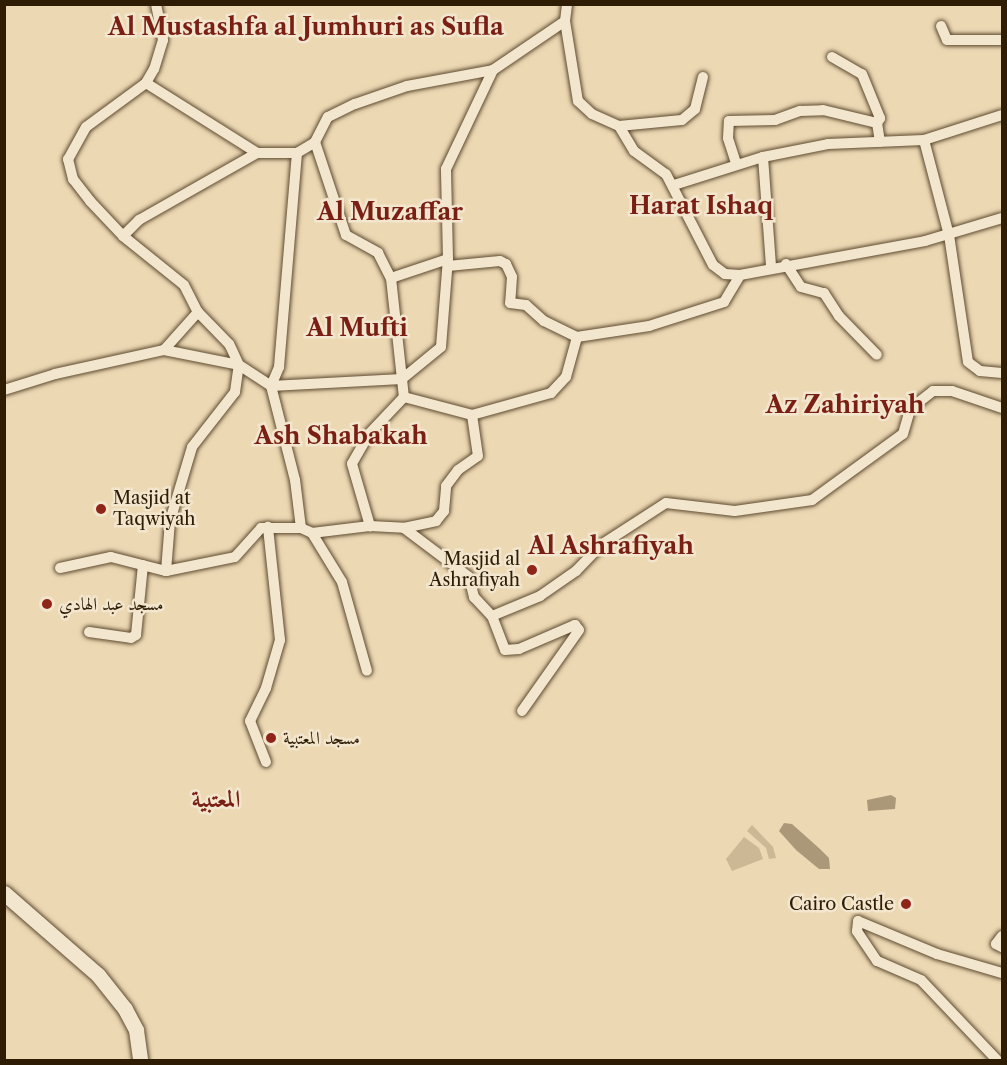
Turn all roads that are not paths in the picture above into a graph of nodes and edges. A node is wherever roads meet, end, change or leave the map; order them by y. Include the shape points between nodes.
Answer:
1 (156, 4) edge
2 (567, 4) edge
3 (566, 21) junction
4 (940, 26) dead end
5 (1002, 40) edge
6 (832, 57) dead end
7 (494, 70) junction
8 (703, 77) dead end
9 (146, 83) junction
10 (1002, 115) edge
11 (877, 123) junction
12 (619, 126) junction
13 (924, 140) junction
14 (315, 142) junction
15 (880, 142) junction
16 (257, 153) junction
17 (297, 153) junction
18 (763, 157) junction
19 (736, 163) junction
20 (674, 185) junction
21 (1002, 218) edge
22 (949, 235) junction
23 (123, 236) junction
24 (448, 262) junction
25 (786, 264) junction
26 (771, 267) junction
27 (740, 275) junction
28 (391, 278) junction
29 (198, 312) junction
30 (577, 337) junction
31 (164, 350) junction
32 (877, 356) dead end
33 (238, 365) junction
34 (1002, 373) edge
35 (402, 379) junction
36 (271, 386) junction
37 (4, 390) edge
38 (404, 397) junction
39 (1002, 408) edge
40 (472, 414) junction
41 (370, 526) junction
42 (268, 527) junction
43 (301, 528) junction
44 (404, 528) junction
45 (312, 532) junction
46 (143, 565) junction
47 (60, 568) dead end
48 (166, 571) junction
49 (492, 616) junction
50 (89, 632) dead end
51 (367, 671) dead end
52 (522, 711) dead end
53 (266, 762) dead end
54 (4, 893) edge
55 (1002, 936) edge
56 (1002, 948) edge
57 (1002, 973) edge
58 (140, 1060) edge
59 (997, 1060) edge

1 - 9 street via 163,40
2 - 3 street
3 - 7 street
3 - 12 street via 572,86 578,101 592,114
4 - 5 street via 947,40
6 - 11 street via 862,74 880,118
7 - 14 street via 407,86 355,104 328,117
7 - 24 street via 446,169
8 - 12 street via 695,109 682,120
9 - 16 street
9 - 23 street via 86,128 68,159 73,179
10 - 13 street
11 - 15 street
11 - 19 street via 823,110 800,111 775,120 729,122 728,138
12 - 20 street via 634,151 657,165
13 - 15 street
13 - 22 street
14 - 17 street
14 - 28 street via 346,235 378,253
15 - 18 street via 828,144
16 - 17 street
16 - 23 street via 139,220
17 - 36 street via 279,367
18 - 19 street
18 - 26 street
19 - 20 street
20 - 27 street via 713,265 725,274
21 - 22 street
22 - 25 street
22 - 34 street via 968,362 980,370
23 - 29 street via 184,285
24 - 28 street
24 - 30 street via 506,264 512,277 510,303 526,305 544,321
24 - 35 street via 441,347
25 - 26 street
25 - 32 street via 801,287 824,293 839,316
26 - 27 street
27 - 30 street via 724,303 649,326
28 - 35 street
29 - 31 street
29 - 33 street via 230,344
30 - 40 street via 566,377 551,393
31 - 33 street
31 - 37 street via 55,374
33 - 36 street
33 - 48 street via 235,392 192,447 170,521
35 - 36 street
35 - 38 street
36 - 43 street via 295,480
38 - 40 street
38 - 41 street via 369,434 352,464
39 - 49 street via 952,390 933,391 910,409 903,434 812,500 767,510 735,511 666,504 601,545 576,571 540,596
40 - 44 street via 478,456 458,470 446,486 444,511 436,520
41 - 44 street
41 - 45 street
42 - 43 street
42 - 48 street via 255,534 236,558
42 - 53 street via 280,640 266,688 250,722
43 - 45 street
44 - 49 street via 469,577 474,597
45 - 51 street via 342,582
46 - 47 street via 111,557
46 - 48 street
46 - 50 street via 136,635 131,638
49 - 52 street via 505,650 519,649 575,625 579,630
54 - 58 street via 98,975 136,1030
55 - 56 street via 996,944
57 - 59 street via 937,954 858,921 857,931 877,961 921,980

